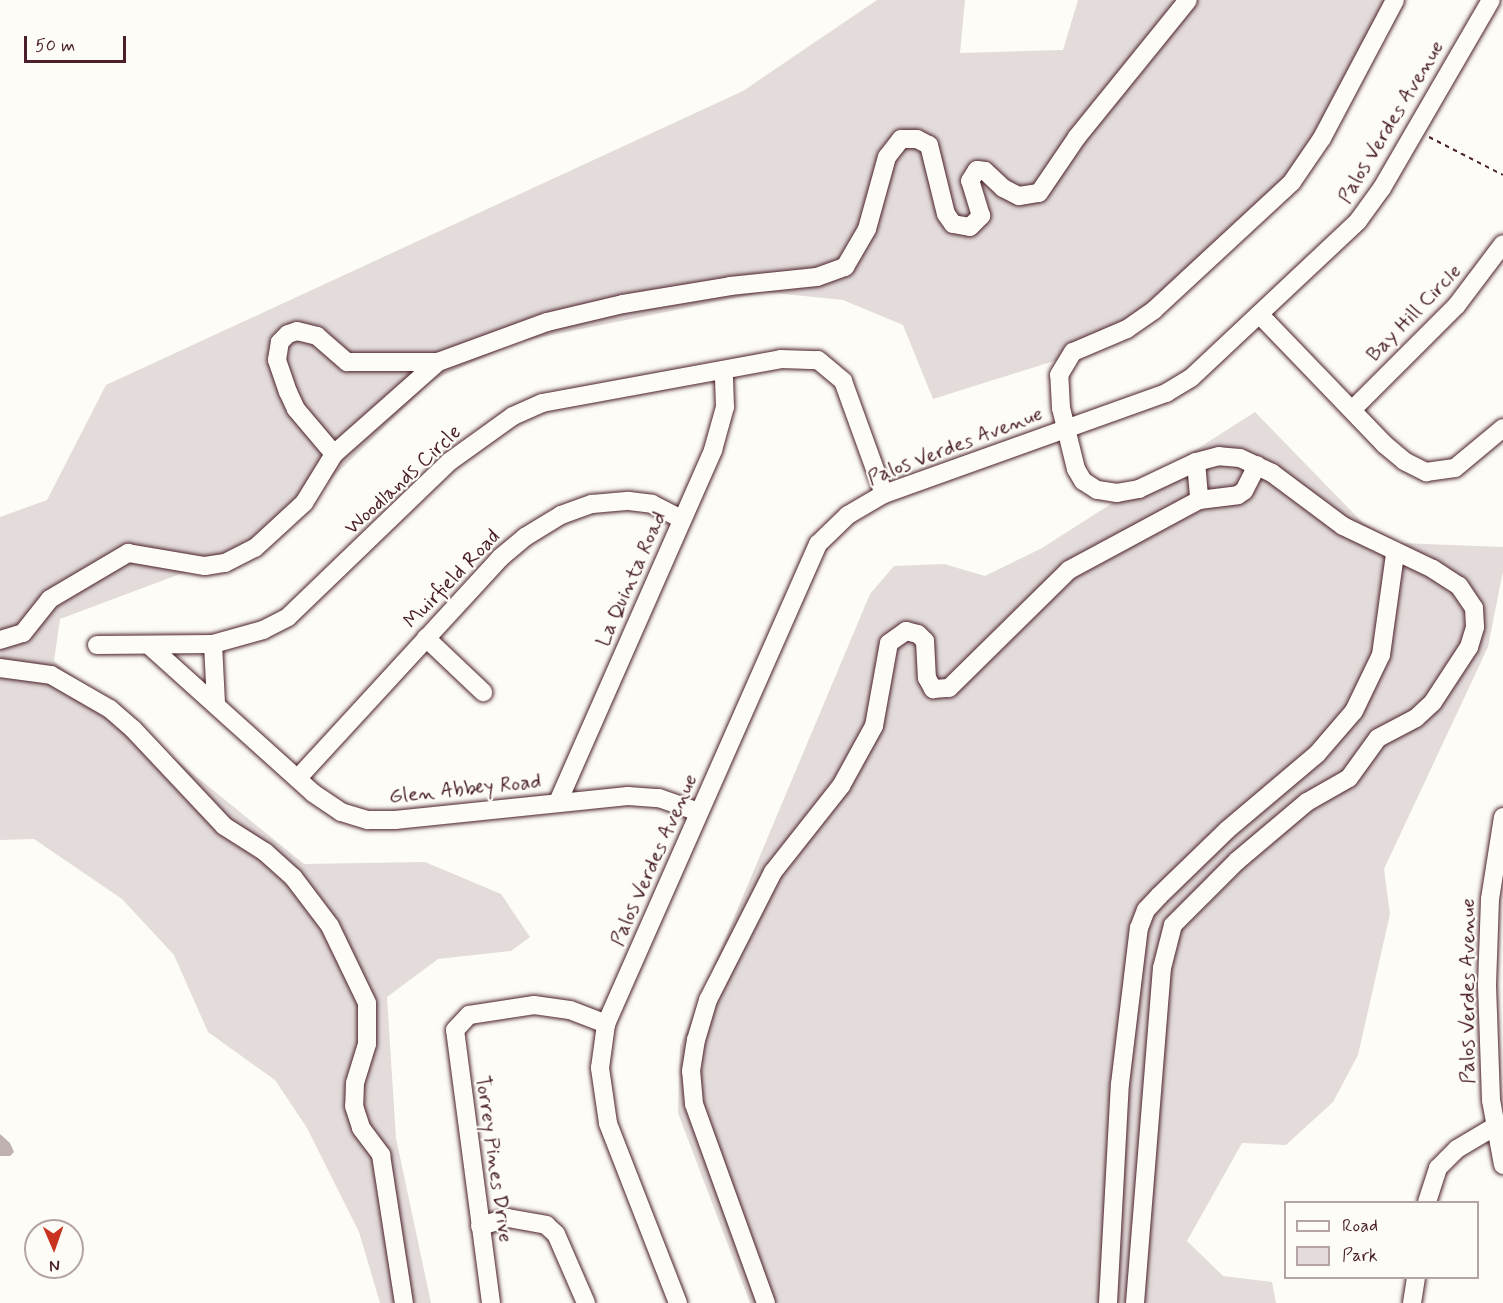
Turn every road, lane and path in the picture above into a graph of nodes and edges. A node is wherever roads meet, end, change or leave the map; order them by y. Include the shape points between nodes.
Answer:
1 (1188, 0) edge
2 (1395, 0) edge
3 (1489, 1) edge
4 (1413, 129) junction
5 (1503, 175) edge
6 (1503, 244) edge
7 (1261, 316) junction
8 (438, 362) junction
9 (724, 370) junction
10 (1353, 409) junction
11 (1067, 428) junction
12 (1503, 428) edge
13 (334, 454) junction
14 (1196, 462) junction
15 (1257, 465) junction
16 (884, 494) junction
17 (1199, 500) junction
18 (681, 519) junction
19 (1395, 554) junction
20 (426, 638) junction
21 (0, 640) edge
22 (213, 644) junction
23 (97, 645) dead end
24 (151, 647) junction
25 (0, 668) edge
26 (483, 692) dead end
27 (216, 703) junction
28 (298, 778) junction
29 (558, 802) junction
30 (699, 812) junction
31 (1503, 817) edge
32 (606, 1024) junction
33 (1494, 1127) junction
34 (1503, 1165) edge
35 (1428, 1201) edge
36 (480, 1226) junction
37 (1416, 1279) edge
38 (404, 1303) edge
39 (491, 1303) edge
40 (586, 1303) edge
41 (678, 1303) edge
42 (766, 1303) edge
43 (1108, 1303) edge
44 (1135, 1303) edge
45 (1412, 1303) edge

1 - 8 street via 1077,137 1040,193 1019,196 1003,188 985,171 972,173 970,181 981,216 974,225 953,224 946,214 929,145 917,139 902,139 888,156 860,243 845,267 832,274 623,304 547,322
2 - 11 street via 1322,138 1292,182 1154,310 1127,328 1073,352 1059,375
3 - 4 street, Palos Verdes Avenue
4 - 5 path
4 - 7 street, Palos Verdes Avenue via 1382,188 1358,221
6 - 10 street, Bay Hill Circle via 1457,305
7 - 10 street
7 - 11 street, Palos Verdes Avenue via 1191,378 1174,388
8 - 13 street
8 - 13 street via 348,362 317,336 297,331 288,334 280,342 277,360 288,392 296,409
9 - 16 street, Woodlands Circle via 781,358 818,360 832,369 843,381
9 - 18 street, La Quinta Road via 721,429
9 - 22 street, Woodlands Circle via 526,409 449,462 288,617 246,636
10 - 12 street via 1384,444 1404,461 1426,472 1455,468
11 - 14 street via 1076,469 1083,482 1096,490 1117,493 1139,489
11 - 16 street, Palos Verdes Avenue
13 - 21 street via 303,503 255,548 225,563 206,566 128,553 50,599 23,633
14 - 15 street via 1219,456
14 - 17 street
15 - 17 street via 1238,495
15 - 19 street via 1343,526
16 - 30 street, Palos Verdes Avenue via 848,515 818,544
17 - 42 street via 1070,570 949,688 933,689 927,678 925,641 918,634 906,631 889,643 874,726 842,786 773,872 708,1000 696,1040 691,1071 694,1104
18 - 20 street, Muirfield Road via 652,504 629,501 592,504 561,515 500,558
18 - 29 street, La Quinta Road
19 - 43 street via 1381,655 1354,711 1317,754 1227,830 1159,896 1146,910 1138,928 1120,1084
19 - 44 street via 1433,569 1459,586 1474,608 1470,647 1433,702 1416,718 1378,738 1349,778 1290,817 1230,867 1173,925 1162,968
20 - 26 street
20 - 28 street, Muirfield Road
22 - 24 street, Woodlands Circle
22 - 27 street
23 - 24 street, Woodlands Circle
24 - 27 street, Glen Abbey Road
25 - 38 street via 51,675 110,709 134,729 224,826 265,852 293,877 330,926 367,1003 367,1044 355,1083 354,1106 361,1128 381,1155
27 - 28 street, Glen Abbey Road
28 - 29 street, Glen Abbey Road via 341,812 368,819 395,820
29 - 30 street, Glen Abbey Road via 628,796 659,798
30 - 32 street, Palos Verdes Avenue
31 - 33 street, Palos Verdes Avenue via 1490,899 1488,963
32 - 36 street, Torrey Pines Drive via 570,1010 534,1005 469,1015 460,1021 454,1037
32 - 41 street, Palos Verdes Avenue via 600,1068 608,1123
33 - 34 street, Palos Verdes Avenue
33 - 35 street via 1457,1149 1438,1168
36 - 39 street, Torrey Pines Drive
36 - 40 street via 508,1218 546,1225 556,1234
37 - 45 street

